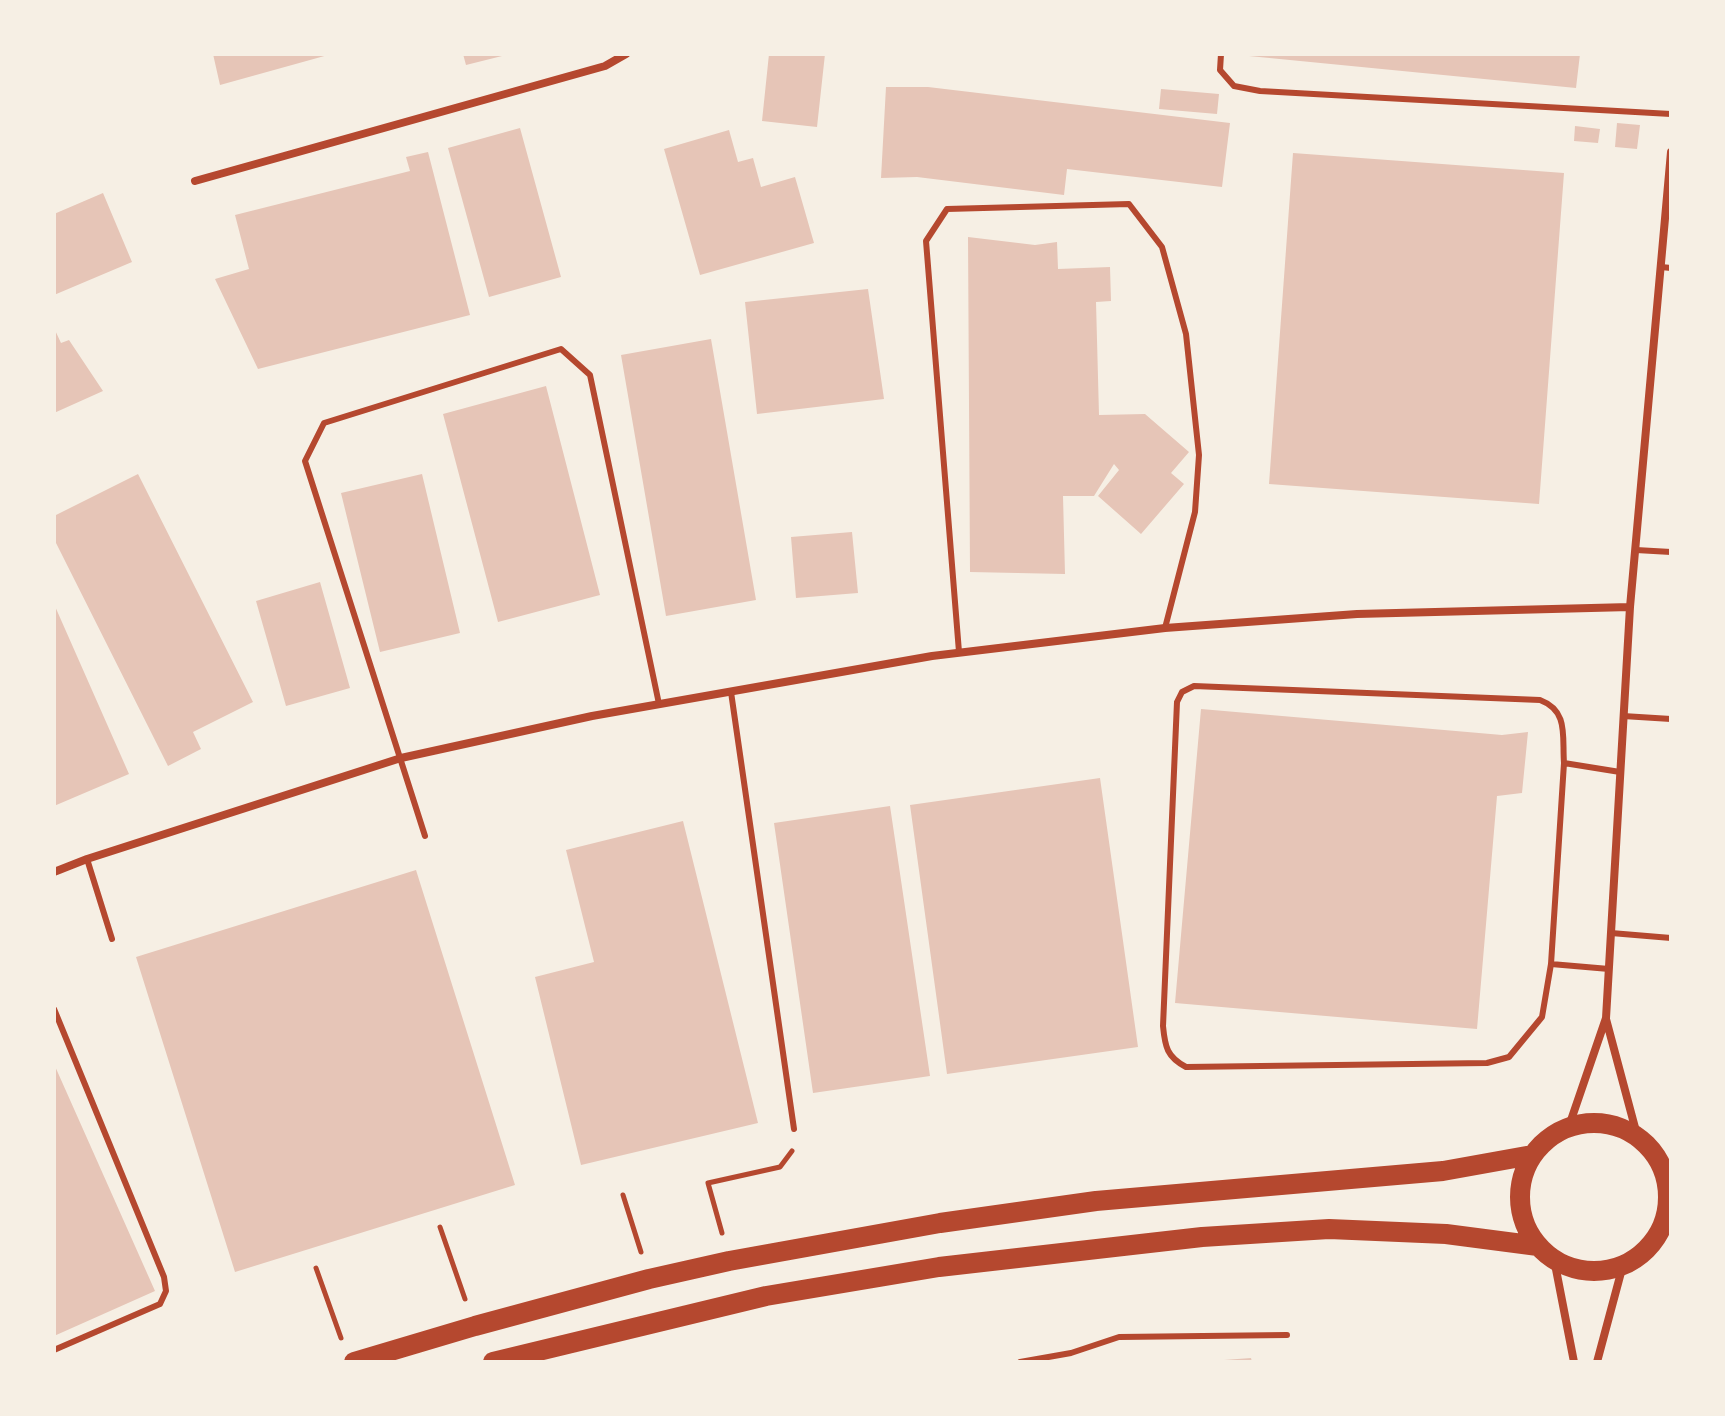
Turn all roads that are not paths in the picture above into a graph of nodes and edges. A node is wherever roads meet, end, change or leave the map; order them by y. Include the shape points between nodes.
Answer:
1 (626, 54) edge
2 (1221, 54) edge
3 (1671, 114) edge
4 (1671, 152) edge
5 (195, 181) dead end
6 (1661, 267) junction
7 (1671, 268) edge
8 (1636, 550) junction
9 (1671, 552) edge
10 (1630, 607) junction
11 (1165, 628) junction
12 (959, 652) junction
13 (731, 692) junction
14 (659, 704) junction
15 (1623, 716) junction
16 (1671, 719) edge
17 (401, 758) junction
18 (1564, 763) junction
19 (1620, 772) junction
20 (425, 836) dead end
21 (87, 859) junction
22 (54, 872) edge
23 (1611, 933) junction
24 (1671, 938) edge
25 (112, 939) dead end
26 (1551, 964) junction
27 (1609, 969) junction
28 (54, 1009) edge
29 (1606, 1018) junction
30 (1569, 1126) junction
31 (794, 1129) road end
32 (1637, 1135) junction
33 (1532, 1155) junction
34 (1668, 1171) edge
35 (1671, 1243) edge
36 (1538, 1246) junction
37 (1649, 1247) junction
38 (1554, 1259) junction
39 (1623, 1265) junction
40 (1287, 1335) dead end
41 (54, 1350) edge
42 (1071, 1353) junction
43 (349, 1355) edge
44 (493, 1362) edge
45 (1020, 1362) edge
46 (1072, 1362) edge
47 (1574, 1362) edge
48 (1597, 1362) edge

1 - 5 street via 605,66
2 - 3 lane via 1220,70 1234,86 1260,91
4 - 6 street
6 - 7 lane
6 - 8 street
8 - 9 lane
8 - 10 street
10 - 11 street via 1357,614
10 - 15 street
11 - 12 street
11 - 12 lane via 1195,512 1199,455 1186,334 1162,247 1129,204 947,209 926,241
12 - 13 street
13 - 14 street
13 - 31 lane
14 - 17 street
14 - 17 lane via 590,375 561,349 324,423 305,461
15 - 16 lane
15 - 19 street
17 - 20 lane
17 - 21 street
18 - 19 lane
18 - 26 lane
18 - 26 lane via 1561,718 1554,706 1540,700 1194,686 1182,692 1177,702 1166,1051 1186,1067 1487,1063 1509,1057 1542,1017
19 - 23 street
21 - 22 street
21 - 25 lane
23 - 24 lane
23 - 27 street
26 - 27 lane
27 - 29 street
28 - 41 lane via 166,1291 160,1304
29 - 30 street
29 - 32 street
30 - 32 main road via 1616,1125
30 - 33 main road
32 - 34 main road
33 - 36 main road via 1519,1201
33 - 43 main road via 1443,1171 1096,1201 940,1223 729,1261
34 - 37 main road via 1668,1211
35 - 37 main road
36 - 38 main road
36 - 44 main road via 1446,1234 1329,1229 1202,1237 939,1267 766,1296
37 - 39 main road
38 - 39 main road via 1576,1269 1600,1271
38 - 47 street
39 - 48 street
40 - 42 lane via 1119,1337
42 - 45 lane
42 - 46 lane

